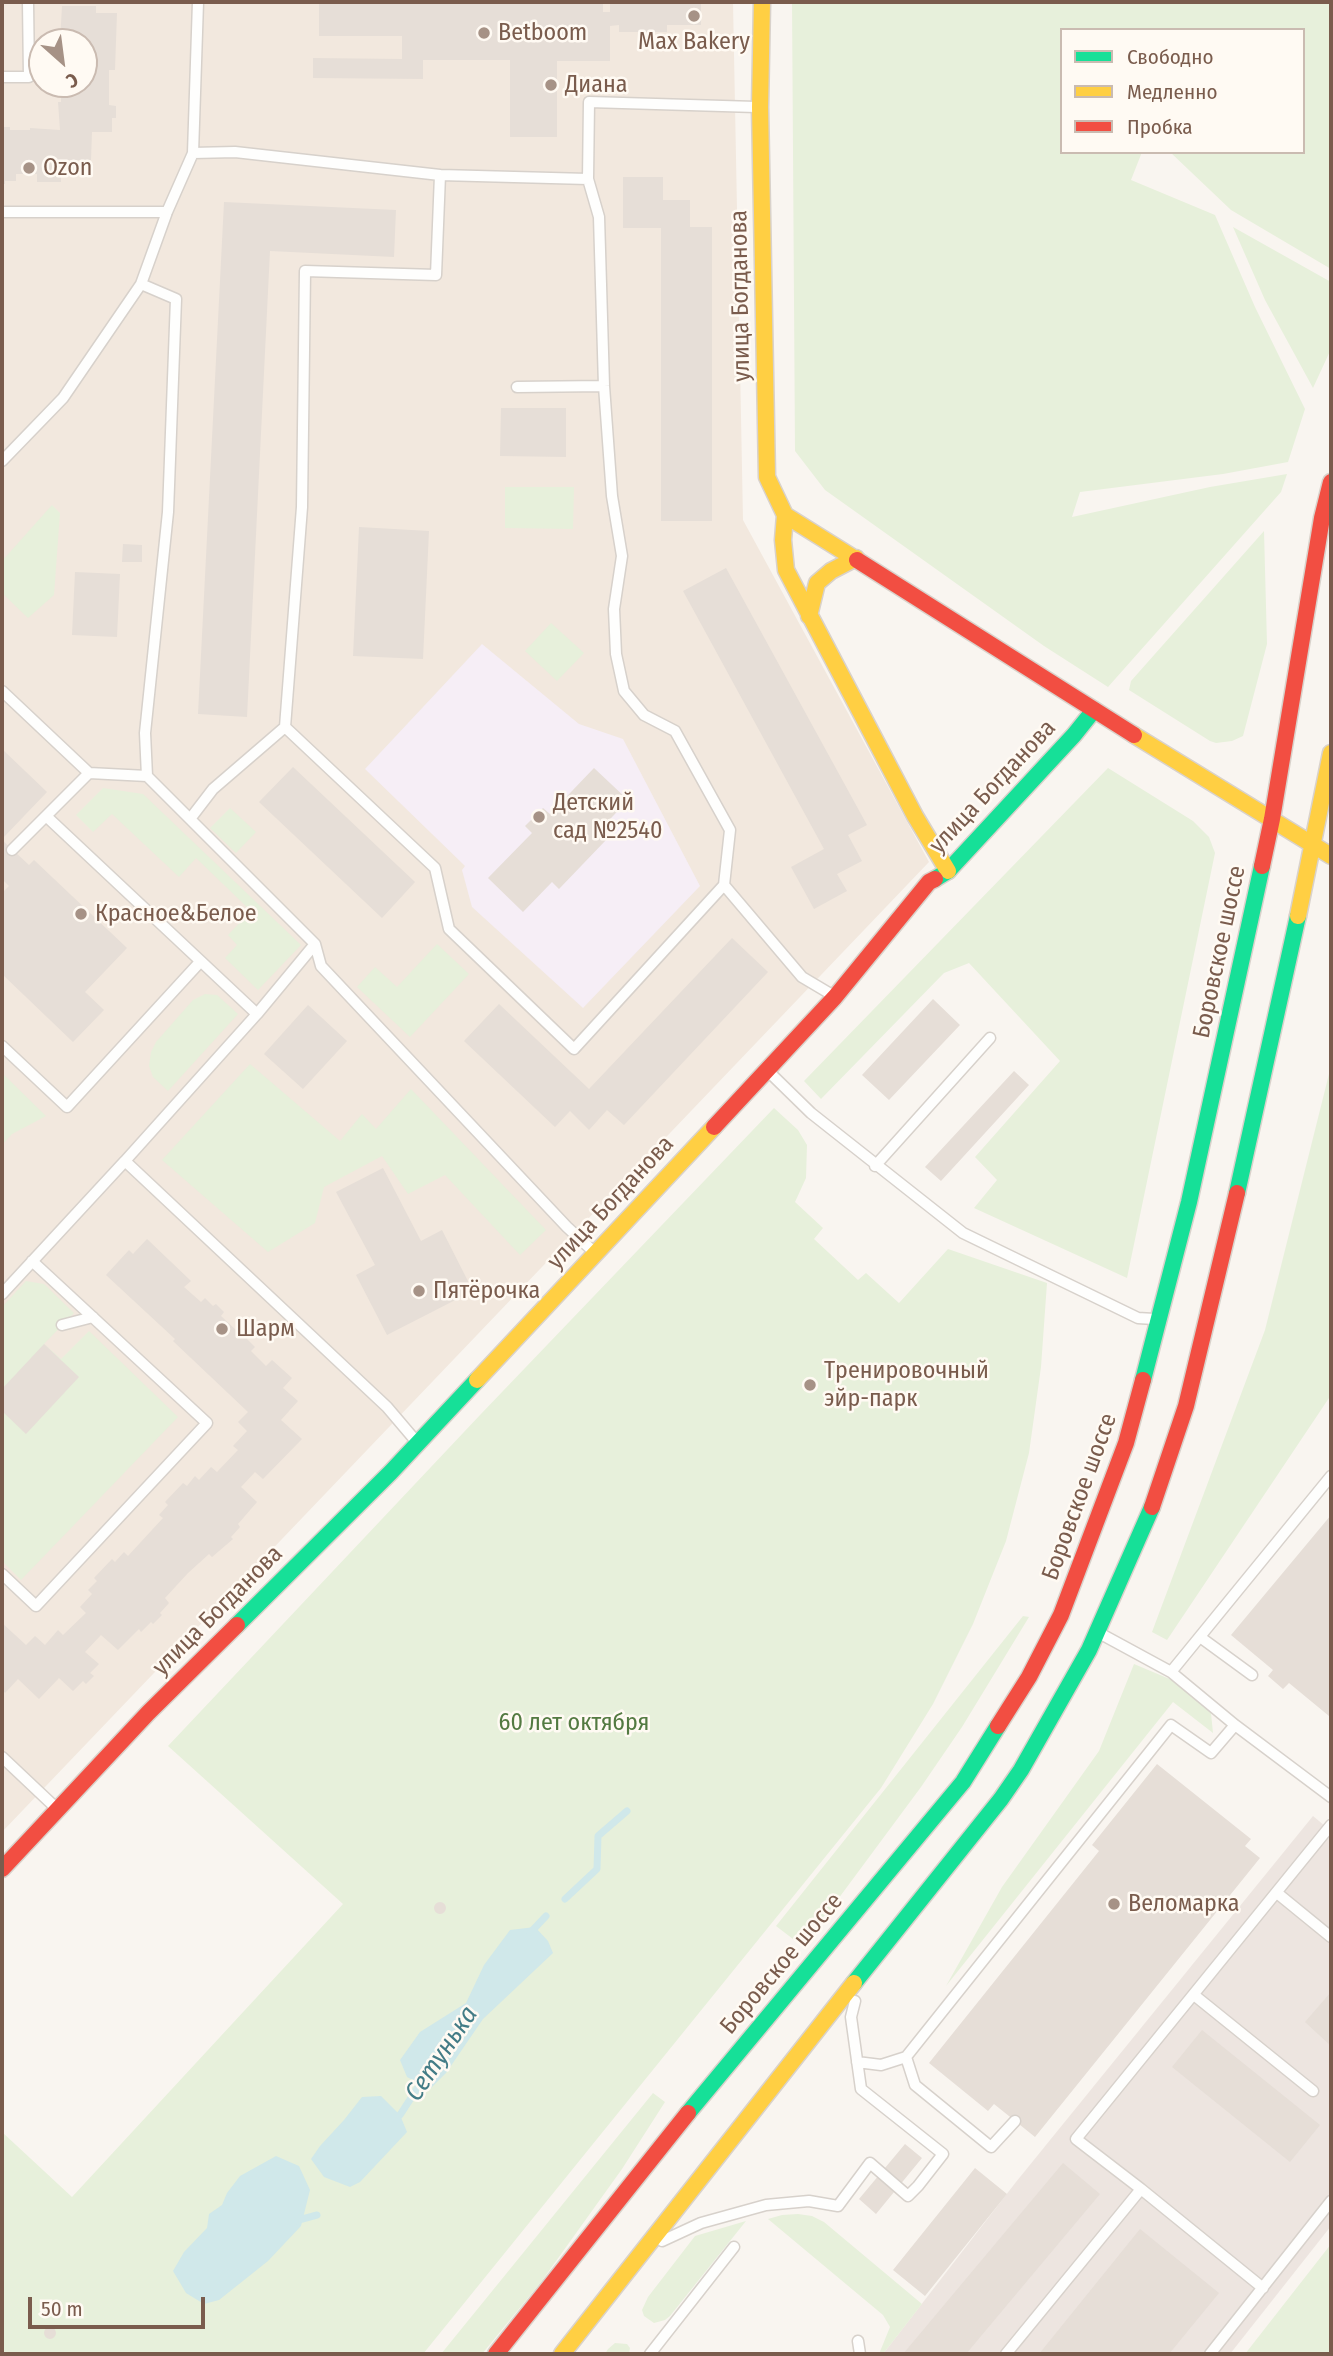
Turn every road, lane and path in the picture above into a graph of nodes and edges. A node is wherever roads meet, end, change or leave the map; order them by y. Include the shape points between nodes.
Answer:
1 (28, 2) edge
2 (198, 2) edge
3 (762, 2) edge
4 (2, 77) edge
5 (760, 107) junction
6 (193, 153) junction
7 (440, 175) junction
8 (587, 179) junction
9 (2, 212) edge
10 (167, 212) junction
11 (141, 284) junction
12 (604, 386) junction
13 (517, 387) dead end
14 (2, 461) edge
15 (1331, 482) edge
16 (785, 515) junction
17 (856, 558) junction
18 (809, 616) junction
19 (2, 691) edge
20 (1094, 710) junction
21 (285, 727) junction
22 (1331, 753) edge
23 (89, 773) junction
24 (147, 776) junction
25 (46, 816) junction
26 (190, 818) junction
27 (1272, 820) junction
28 (1314, 844) junction
29 (12, 850) dead end
30 (1331, 856) edge
31 (948, 871) junction
32 (724, 886) junction
33 (316, 944) junction
34 (200, 962) junction
35 (835, 997) junction
36 (257, 1014) junction
37 (990, 1038) dead end
38 (2, 1046) edge
39 (767, 1071) junction
40 (125, 1161) junction
41 (876, 1166) junction
42 (595, 1253) junction
43 (32, 1261) junction
44 (2, 1294) edge
45 (93, 1317) junction
46 (1158, 1320) junction
47 (62, 1325) dead end
48 (418, 1443) junction
49 (1331, 1475) edge
50 (2, 1574) edge
51 (1097, 1632) junction
52 (1200, 1637) junction
53 (1171, 1672) junction
54 (1252, 1675) dead end
55 (1236, 1725) junction
56 (2, 1757) edge
57 (1331, 1797) edge
58 (57, 1810) junction
59 (1331, 1825) edge
60 (2, 1869) edge
61 (1277, 1893) junction
62 (1331, 1937) edge
63 (866, 1970) junction
64 (1194, 1995) junction
65 (906, 2057) junction
66 (857, 2062) junction
67 (1313, 2091) dead end
68 (1015, 2121) dead end
69 (1141, 2189) junction
70 (1331, 2201) edge
71 (734, 2247) dead end
72 (642, 2250) junction
73 (1263, 2288) junction
74 (858, 2341) dead end
75 (496, 2354) edge
76 (562, 2354) edge
77 (650, 2354) edge
78 (860, 2354) edge
79 (1006, 2354) edge
80 (1210, 2354) edge

1 - 4 lane via 29,77
2 - 6 lane
3 - 5 main road, улица Богданова
5 - 8 lane via 589,102
5 - 16 main road, улица Богданова via 767,477
6 - 7 lane via 235,152
6 - 10 lane
7 - 8 lane
7 - 21 lane via 436,275 305,271 302,507
8 - 12 lane via 598,217
9 - 10 lane
10 - 11 lane
11 - 14 lane via 63,398
11 - 24 lane via 176,299 168,512 145,733
12 - 13 lane
12 - 32 lane via 612,496 622,556 614,609 624,691 644,715 675,731 730,830
15 - 27 main road, Боровское шоссе
16 - 17 main road, улица Богданова
16 - 18 main road via 786,570
17 - 18 main road via 817,583
17 - 20 main road, улица Богданова
18 - 31 main road
19 - 23 lane
20 - 27 main road, улица Богданова
20 - 31 main road, улица Богданова
21 - 26 lane via 213,789
21 - 32 lane via 435,868 449,929 575,1049
22 - 28 main road
23 - 24 lane
23 - 25 lane
24 - 26 lane
25 - 29 lane
25 - 34 lane
26 - 33 lane
27 - 28 main road, улица Богданова
27 - 46 main road, Боровское шоссе via 1189,1202
28 - 30 main road, улица Богданова
28 - 51 main road via 1186,1406 1158,1494
31 - 35 main road, улица Богданова via 929,882
32 - 35 lane via 802,976
33 - 36 lane
33 - 42 lane via 321,966
34 - 36 lane
34 - 38 lane via 66,1107
35 - 39 main road, улица Богданова
36 - 40 lane
37 - 41 lane
39 - 41 lane
39 - 42 main road, улица Богданова
40 - 43 lane
40 - 48 lane via 387,1408
41 - 46 lane via 963,1233 1138,1318
42 - 48 main road, улица Богданова
43 - 44 lane
43 - 45 lane
45 - 47 lane
45 - 50 lane via 207,1423 36,1606
46 - 75 main road, Боровское шоссе via 1120,1462 1061,1615 979,1759
48 - 58 main road, улица Богданова
49 - 52 lane
51 - 53 lane
51 - 63 main road via 1005,1794
52 - 53 lane
52 - 54 lane
53 - 55 lane
55 - 57 lane
55 - 65 lane via 1211,1753 1171,1725
56 - 58 lane
58 - 60 main road, улица Богданова
59 - 61 lane
61 - 62 lane
61 - 64 lane
63 - 66 lane via 851,2017
63 - 72 main road
64 - 67 lane
64 - 69 lane via 1076,2139
65 - 66 lane via 881,2065
65 - 68 lane via 915,2085 991,2147
66 - 72 lane via 861,2089 943,2154 908,2196 870,2163 838,2206 809,2201 766,2205 701,2223
69 - 73 lane
69 - 79 lane
70 - 73 lane
71 - 77 lane
72 - 76 main road
73 - 80 lane
74 - 78 lane

